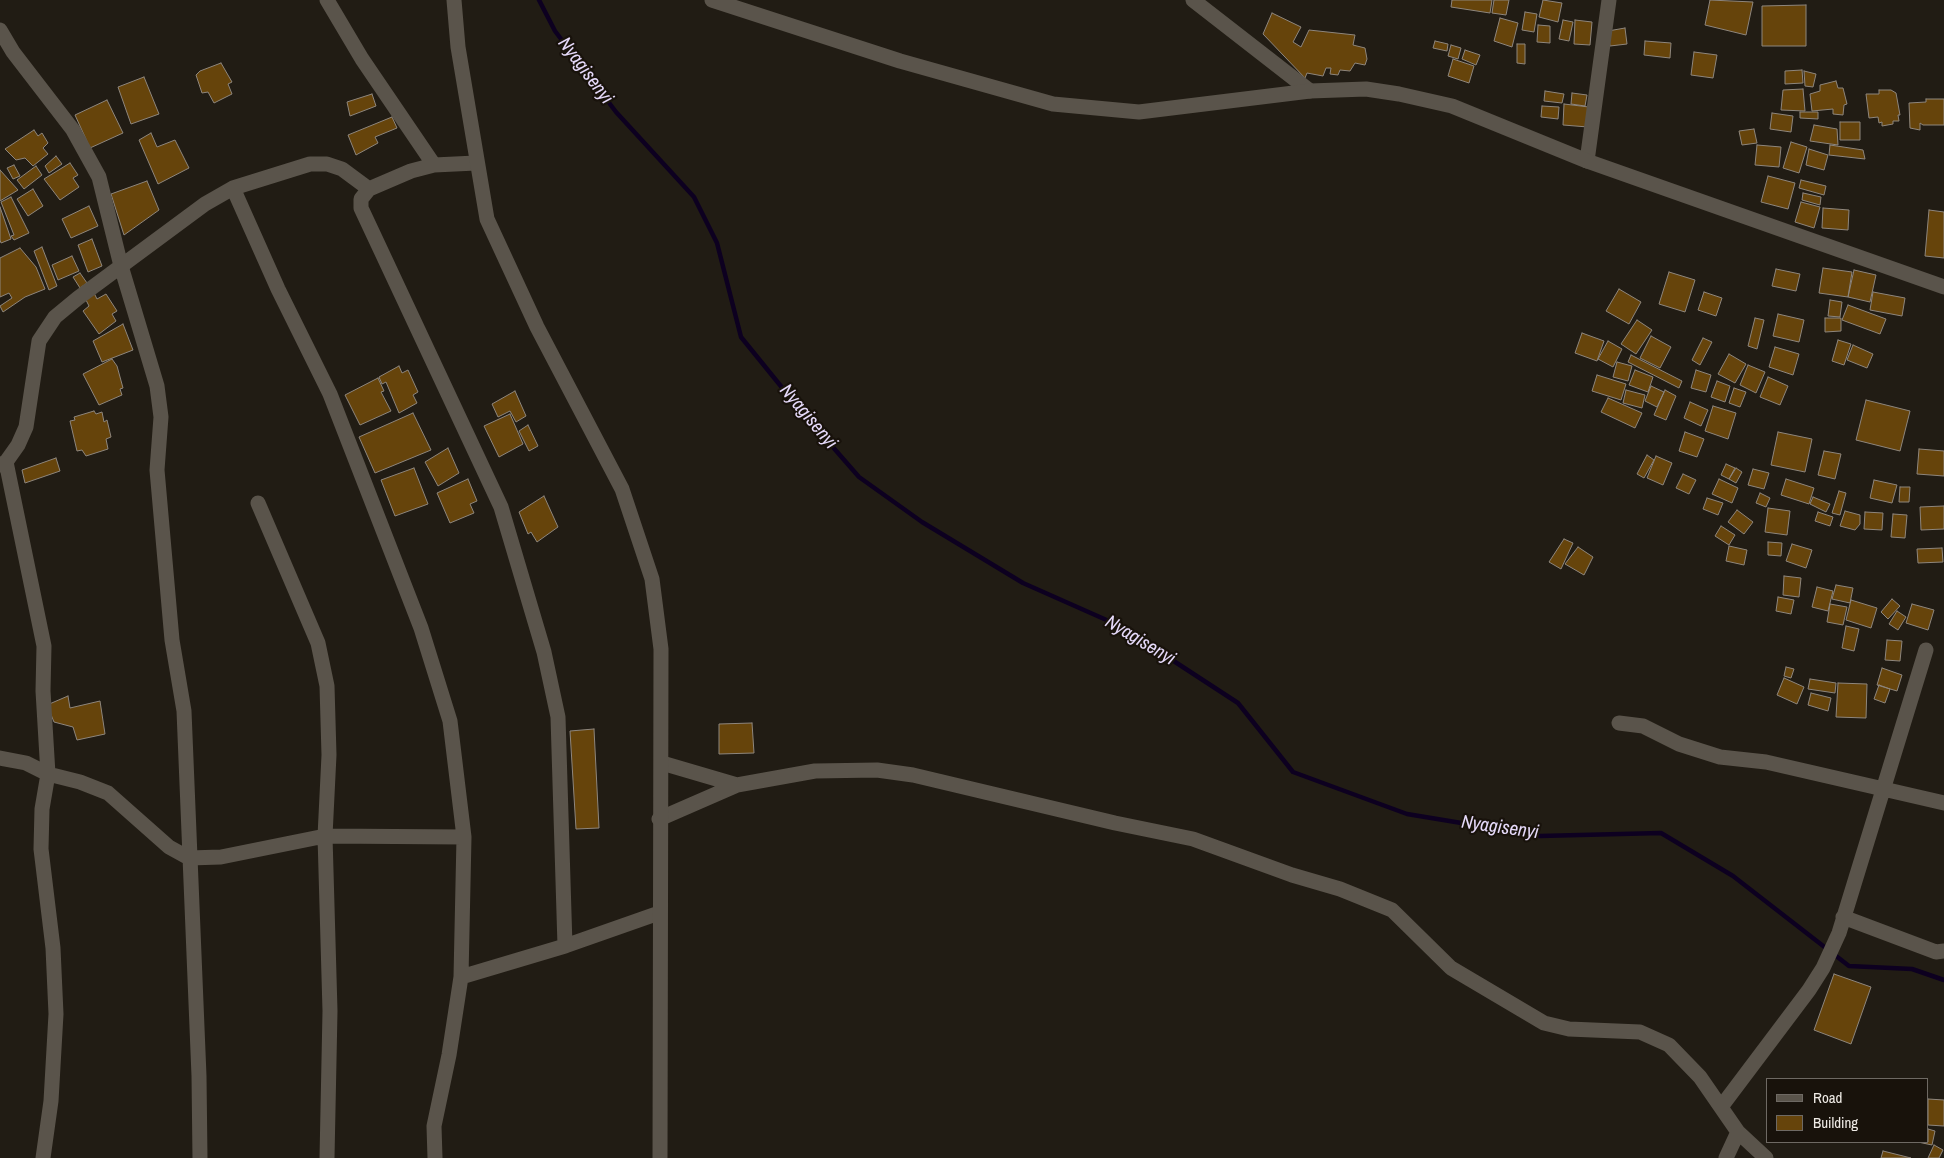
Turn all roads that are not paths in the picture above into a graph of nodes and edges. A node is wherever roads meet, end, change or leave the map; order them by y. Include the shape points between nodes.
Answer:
1 (327, 0) edge
2 (454, 0) edge
3 (712, 0) edge
4 (1193, 0) edge
5 (1609, 0) edge
6 (0, 30) edge
7 (1310, 91) junction
8 (1587, 161) junction
9 (476, 163) junction
10 (434, 165) junction
11 (233, 188) junction
12 (369, 189) junction
13 (121, 266) junction
14 (1944, 287) edge
15 (3, 464) edge
16 (258, 503) dead end
17 (1926, 650) dead end
18 (1619, 722) dead end
19 (0, 758) edge
20 (662, 763) junction
21 (48, 774) junction
22 (737, 785) junction
23 (1882, 789) junction
24 (1944, 803) edge
25 (659, 819) junction
26 (325, 836) junction
27 (464, 837) junction
28 (188, 858) junction
29 (659, 913) junction
30 (1844, 917) junction
31 (565, 946) junction
32 (1944, 951) edge
33 (461, 976) junction
34 (1721, 1107) junction
35 (1738, 1132) junction
36 (43, 1158) edge
37 (200, 1158) edge
38 (327, 1158) edge
39 (435, 1158) edge
40 (660, 1158) edge
41 (1726, 1158) edge
42 (1766, 1158) edge

1 - 10 street via 362,59
2 - 9 street
3 - 7 street via 900,61 1053,104 1139,112
4 - 7 street
5 - 8 street
6 - 13 street via 73,130 99,177
7 - 8 street via 1366,89 1452,106
8 - 14 street
9 - 10 street
9 - 20 street via 487,220 537,327 622,489 652,579 661,649
10 - 12 street
11 - 12 street via 310,164 326,164 342,169
11 - 13 street via 205,204
11 - 27 street via 330,394 421,628 450,721
12 - 31 street via 361,199 361,208 501,507 544,652 558,718
13 - 15 street via 55,318 39,341 26,427 18,446
13 - 28 street via 149,352 160,409 157,470 172,640 184,712
15 - 21 street via 44,646
16 - 26 street via 318,643 327,686 329,755
17 - 23 street
18 - 23 street via 1643,726 1679,744 1720,757 1766,762
19 - 21 street via 26,764
20 - 22 street
20 - 25 street
21 - 28 street via 108,793 169,847
21 - 36 street via 42,809 41,849 53,948 56,1014 51,1101
22 - 25 street
22 - 34 street via 815,771 877,770 1193,839 1392,910 1452,968 1544,1023 1569,1029 1640,1032 1669,1045 1700,1077
23 - 24 street
23 - 30 street
25 - 29 street
26 - 27 street
26 - 28 street via 221,857
26 - 38 street via 330,1011
27 - 33 street
28 - 37 street via 200,1085
29 - 31 street
29 - 40 street
30 - 32 street via 1936,952
30 - 34 street via 1823,968 1809,990
31 - 33 street
33 - 39 street via 434,1126
34 - 35 street
35 - 41 street
35 - 42 street

